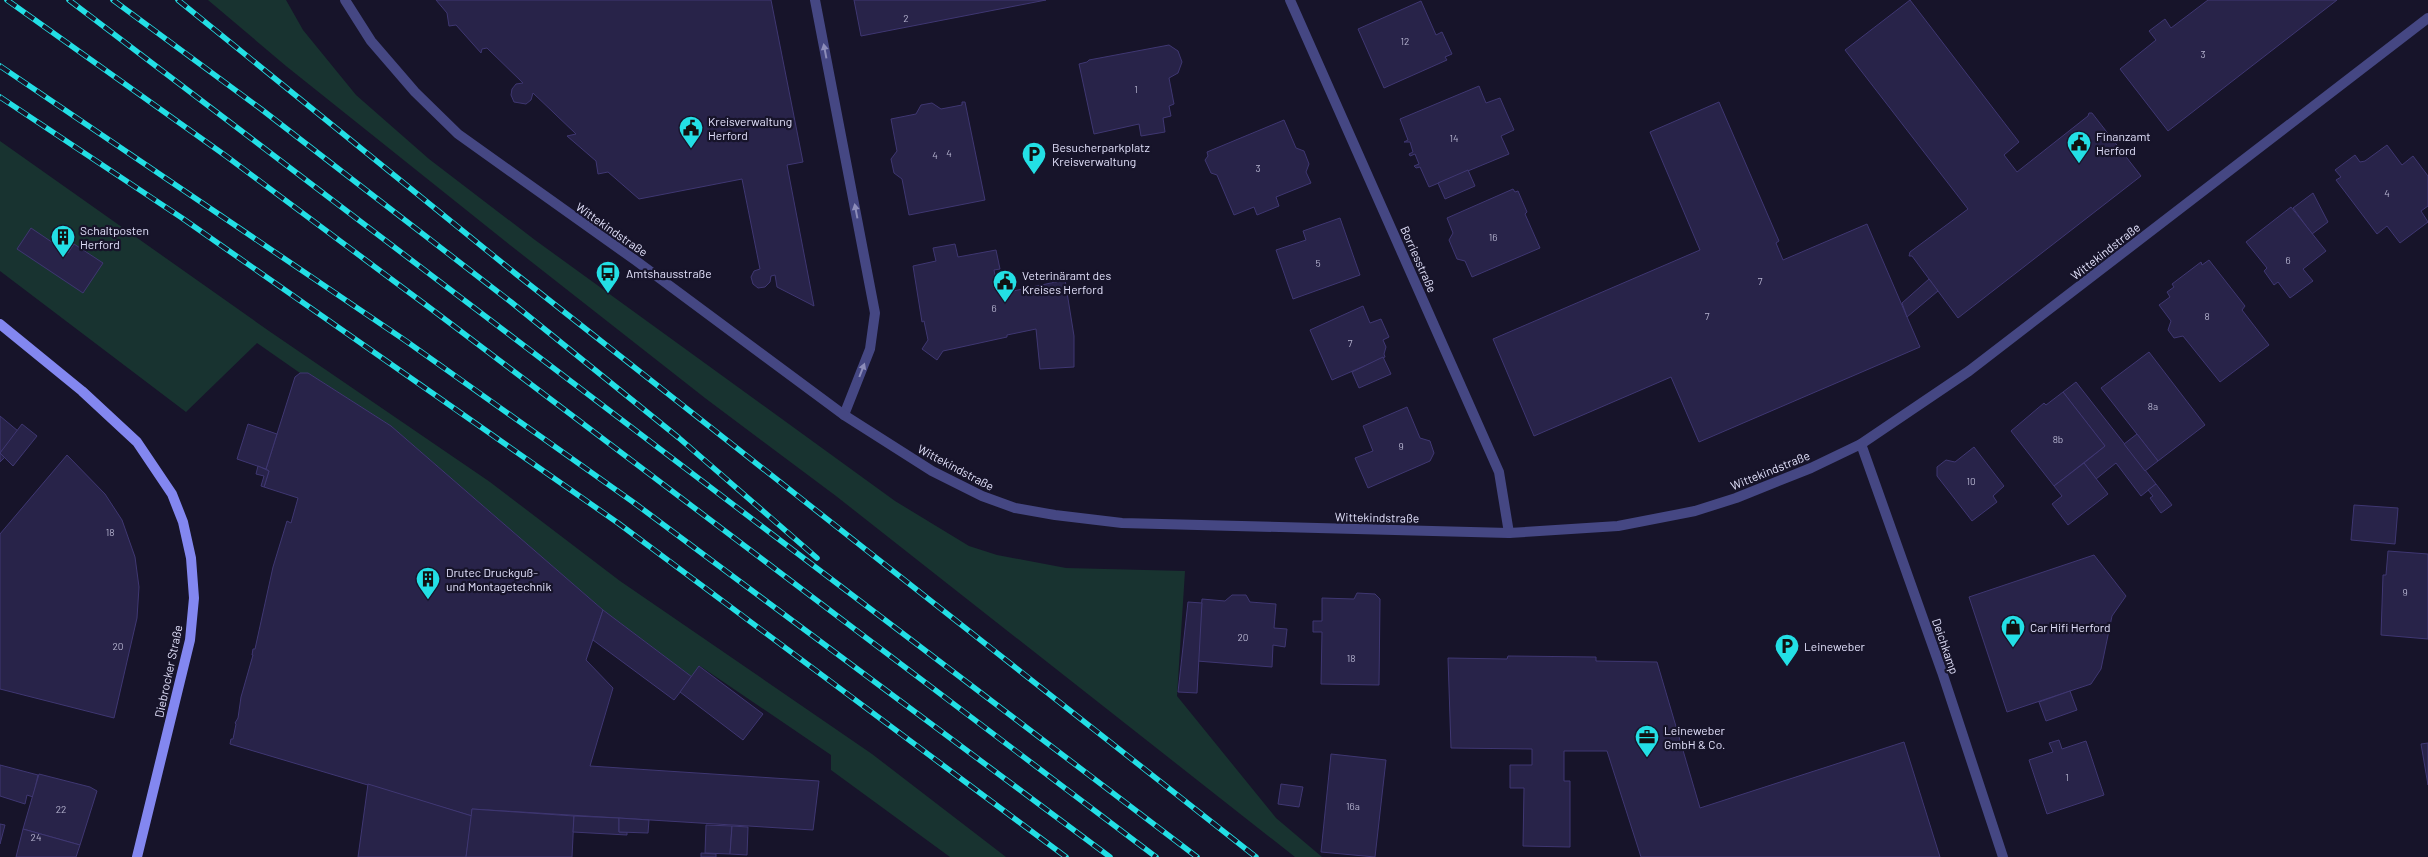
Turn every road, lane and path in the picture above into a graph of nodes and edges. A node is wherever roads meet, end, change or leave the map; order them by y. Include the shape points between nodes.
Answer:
1 (815, 0) edge
2 (1290, 0) edge
3 (346, 1) edge
4 (2428, 18) edge
5 (0, 324) edge
6 (844, 415) junction
7 (1861, 444) junction
8 (1509, 533) junction
9 (136, 857) edge
10 (2003, 857) edge

6 -> 1 street via 870,348 875,313
2 - 8 street, Borriesstraße via 1499,472
3 - 6 street, Wittekindstraße via 377,48 415,92 458,134
4 - 7 street, Wittekindstraße via 1970,371
5 - 9 main road, Diebrocker Straße via 82,391 137,442 172,494 183,522 192,566 194,598 190,640
6 - 8 street, Wittekindstraße via 932,471 1015,508 1122,523
7 - 8 street, Wittekindstraße via 1803,471 1695,511 1618,526
7 - 10 street, Deichkamp via 1939,663

